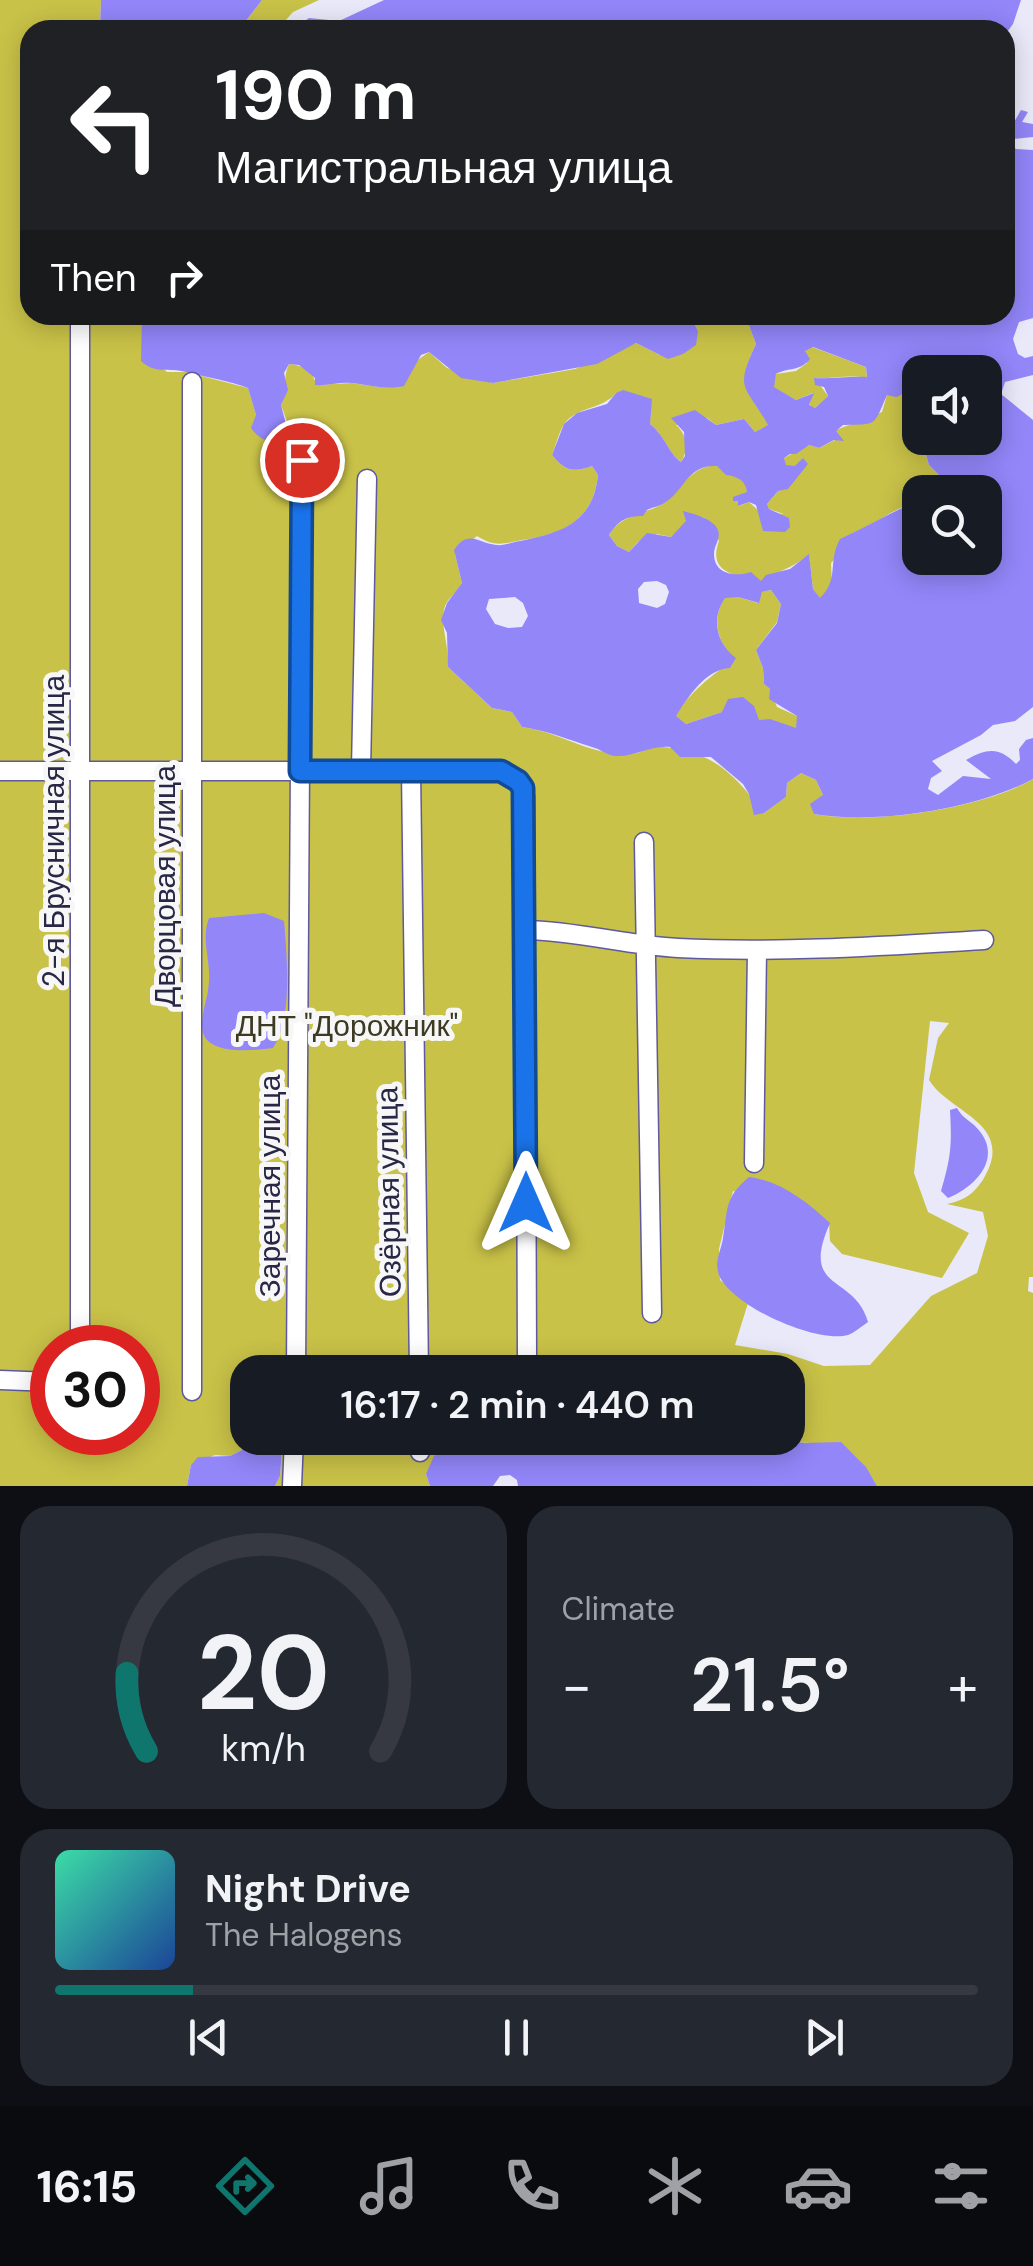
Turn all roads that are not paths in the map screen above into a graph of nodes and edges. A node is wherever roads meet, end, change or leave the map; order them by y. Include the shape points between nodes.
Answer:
1 (80, 325) edge
2 (192, 382) dead end
3 (302, 460) dead end
4 (367, 478) dead end
5 (81, 770) junction
6 (361, 770) junction
7 (410, 770) junction
8 (0, 771) edge
9 (192, 771) junction
10 (300, 771) junction
11 (644, 842) dead end
12 (526, 930) junction
13 (984, 940) dead end
14 (644, 945) junction
15 (757, 950) junction
16 (754, 1164) dead end
17 (652, 1313) dead end
18 (80, 1325) edge
19 (296, 1355) edge
20 (419, 1355) edge
21 (526, 1355) edge
22 (0, 1380) edge
23 (30, 1381) edge
24 (192, 1391) dead end
25 (293, 1455) edge
26 (292, 1486) edge

1 - 5 street, 2-я Брусничная улица
2 - 9 street, Дворцовая улица
3 - 10 street, Заречная улица
4 - 6 street
5 - 8 street
5 - 9 street
5 - 18 street, 2-я Брусничная улица
6 - 7 street
6 - 10 street
7 - 12 street via 501,771 518,781 525,797
7 - 20 street, Озёрная улица
9 - 10 street
9 - 24 street, Дворцовая улица
10 - 19 street, Заречная улица
11 - 14 street
12 - 14 street
12 - 21 street
13 - 15 street
14 - 15 street
14 - 17 street
15 - 16 street
22 - 23 street
25 - 26 street

